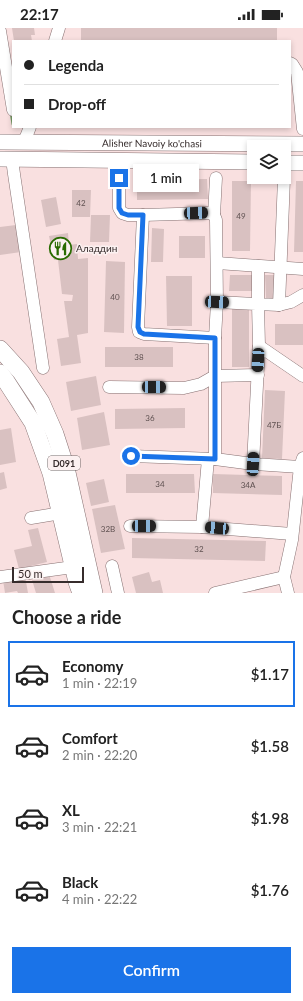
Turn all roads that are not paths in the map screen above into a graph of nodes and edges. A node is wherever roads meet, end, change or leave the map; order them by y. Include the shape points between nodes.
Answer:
1 (59, 28) edge
2 (0, 31) edge
3 (55, 40) edge
4 (291, 64) edge
5 (12, 104) edge
6 (30, 128) edge
7 (303, 129) edge
8 (0, 142) edge
9 (24, 142) junction
10 (303, 144) edge
11 (6, 159) edge
12 (119, 160) junction
13 (247, 162) edge
14 (291, 163) edge
15 (303, 163) edge
16 (216, 178) dead end
17 (284, 184) edge
18 (143, 215) junction
19 (214, 215) junction
20 (217, 263) junction
21 (258, 266) junction
22 (280, 268) junction
23 (303, 270) edge
24 (303, 295) edge
25 (217, 302) junction
26 (258, 304) junction
27 (278, 305) junction
28 (215, 338) junction
29 (259, 346) junction
30 (0, 349) edge
31 (43, 368) dead end
32 (258, 375) junction
33 (215, 376) junction
34 (303, 376) edge
35 (2, 380) edge
36 (109, 386) dead end
37 (131, 456) dead end
38 (212, 459) junction
39 (302, 462) edge
40 (253, 464) junction
41 (60, 513) junction
42 (32, 518) dead end
43 (130, 526) dead end
44 (202, 527) junction
45 (292, 534) junction
46 (112, 566) dead end
47 (73, 567) junction
48 (0, 576) edge
49 (284, 577) junction
50 (81, 593) edge
51 (94, 593) edge
52 (118, 593) edge
53 (215, 593) edge
54 (288, 593) edge

1 - 3 street
2 - 5 street
4 - 7 street via 296,72
6 - 9 street
8 - 9 main road, Alisher Navoiy ko'chasi
9 - 10 main road, Alisher Navoiy ko'chasi
11 - 12 main road
11 - 31 street via 14,174
12 - 13 main road
12 - 18 street via 119,208 122,213 128,215
14 - 15 main road
16 - 19 street
17 - 22 street
18 - 19 street
18 - 28 street via 138,327 140,332
19 - 20 street
20 - 21 street
20 - 25 street
21 - 22 street
21 - 26 street
22 - 23 street
22 - 27 street
24 - 27 street via 291,302
25 - 26 street
25 - 28 street
26 - 27 street
26 - 29 street
28 - 33 street
29 - 32 street
29 - 34 street
30 - 51 highway, D091 via 21,372 41,402 55,434 66,468
32 - 33 street
32 - 40 street
33 - 36 street via 201,384 184,388
33 - 38 street
35 - 41 highway, D091 via 33,422 51,473
37 - 38 street
38 - 40 street
38 - 44 street
39 - 40 street
39 - 45 street
41 - 42 street
41 - 47 highway, D091
43 - 44 street
44 - 45 street
45 - 49 street
46 - 52 street
47 - 48 street
47 - 50 highway, D091
49 - 53 street
49 - 54 street

